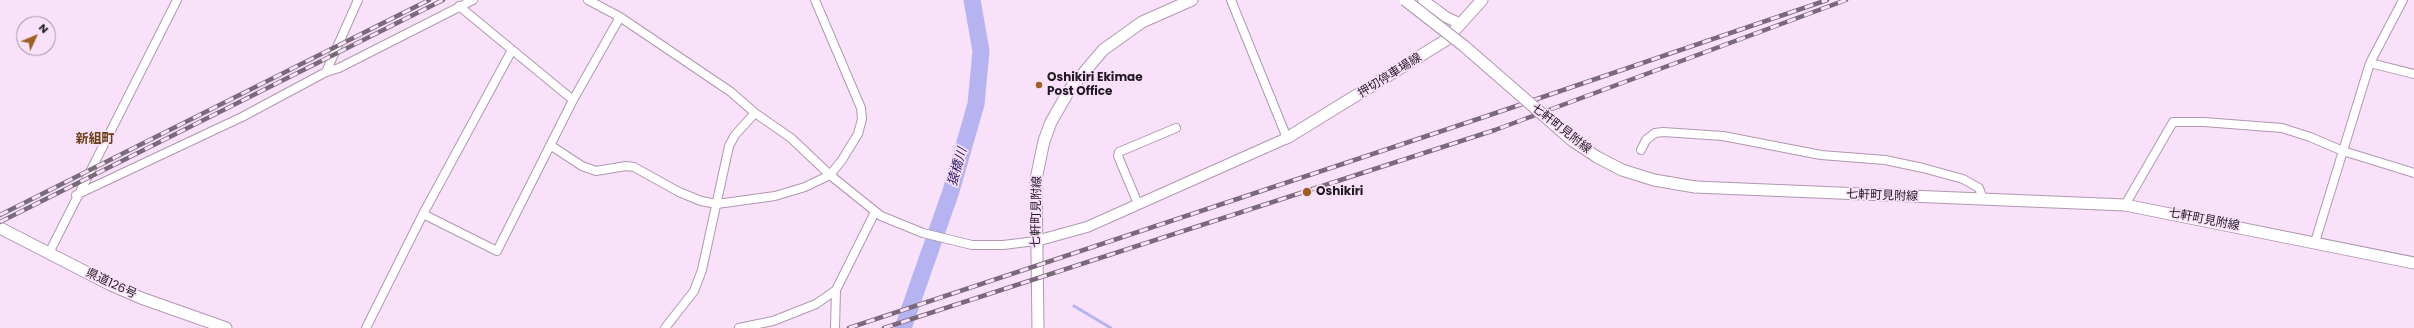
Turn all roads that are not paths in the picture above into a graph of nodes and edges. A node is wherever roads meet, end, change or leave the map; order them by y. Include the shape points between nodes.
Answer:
1 (177, 0) edge
2 (358, 0) edge
3 (473, 0) edge
4 (588, 0) edge
5 (815, 0) edge
6 (1192, 0) edge
7 (1231, 0) edge
8 (1406, 0) edge
9 (1424, 0) edge
10 (1482, 0) edge
11 (2403, 0) edge
12 (459, 6) junction
13 (620, 16) junction
14 (1461, 24) junction
15 (512, 50) junction
16 (2370, 63) junction
17 (326, 72) junction
18 (2414, 74) edge
19 (573, 100) junction
20 (755, 113) junction
21 (1176, 128) dead end
22 (1287, 138) junction
23 (550, 145) junction
24 (1641, 150) dead end
25 (2343, 151) junction
26 (2414, 173) edge
27 (830, 176) junction
28 (76, 195) junction
29 (1983, 199) junction
30 (717, 204) junction
31 (1138, 204) junction
32 (2125, 205) junction
33 (875, 212) junction
34 (423, 214) junction
35 (0, 228) edge
36 (1036, 240) junction
37 (2315, 242) junction
38 (48, 253) junction
39 (2414, 263) edge
40 (836, 290) junction
41 (226, 328) edge
42 (366, 328) edge
43 (665, 328) edge
44 (739, 328) edge
45 (835, 328) edge
46 (1038, 328) edge

1 - 28 street
2 - 17 street
3 - 12 street
4 - 13 street
5 - 27 street via 860,108 862,119 858,134
6 - 36 main road, 七軒町見附線 via 1142,22 1117,39 1092,61 1070,89 1051,122 1039,162 1036,179
7 - 22 street
8 - 29 main road, 七軒町見附線, bridge via 1464,46 1547,120 1597,157 1622,170 1654,180 1695,187
9 - 14 street via 1446,17
10 - 14 main road, 押切停車場線
11 - 16 street
12 - 15 street
12 - 17 street
13 - 19 street
13 - 20 street via 731,92
14 - 22 main road, 押切停車場線 via 1446,40 1427,53
15 - 19 street
15 - 34 street
16 - 18 street
16 - 25 street
17 - 28 street via 242,117
19 - 23 street
20 - 27 street via 791,138
20 - 30 street via 729,146
21 - 31 street via 1119,152 1118,156
22 - 31 street
23 - 30 street via 582,166 596,171 634,167 679,192
23 - 34 street via 496,251
24 - 29 street via 1646,140 1655,133 1723,136 1821,155 1885,160 1924,168 1963,179 1979,188
25 - 26 street
25 - 32 street via 2310,136 2282,128 2173,122
25 - 37 street
27 - 30 street via 775,196
27 - 33 street
28 - 38 street
29 - 32 main road, 七軒町見附線
30 - 43 street via 702,270 694,291
31 - 36 street via 1087,227
32 - 37 main road, 七軒町見附線
33 - 36 street via 895,223 944,240 972,245 1003,245
33 - 40 street
34 - 42 street
35 - 38 main road, 県道126号
36 - 46 main road, 七軒町見附線
37 - 39 main road, 七軒町見附線
38 - 41 main road, 県道126号 via 141,298
40 - 44 street via 816,304 773,321
40 - 45 street

